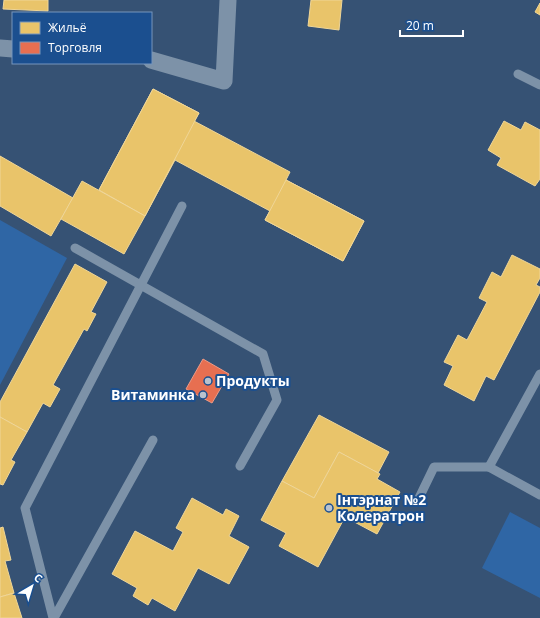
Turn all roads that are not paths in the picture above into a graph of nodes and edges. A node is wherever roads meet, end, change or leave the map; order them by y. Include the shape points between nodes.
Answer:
1 (228, 0) edge
2 (0, 48) edge
3 (12, 49) edge
4 (152, 60) edge
5 (518, 74) dead end
6 (540, 85) edge
7 (182, 206) dead end
8 (75, 248) dead end
9 (141, 285) junction
10 (540, 374) edge
11 (153, 440) dead end
12 (240, 466) dead end
13 (489, 467) junction
14 (540, 495) edge
15 (419, 498) dead end
16 (53, 618) edge

1 - 4 street via 224,81
2 - 3 street
5 - 6 lane
7 - 9 lane
8 - 9 lane
9 - 12 lane via 263,354 276,400
9 - 16 lane via 25,508
10 - 13 lane
11 - 16 lane
13 - 14 lane
13 - 15 lane via 434,468

